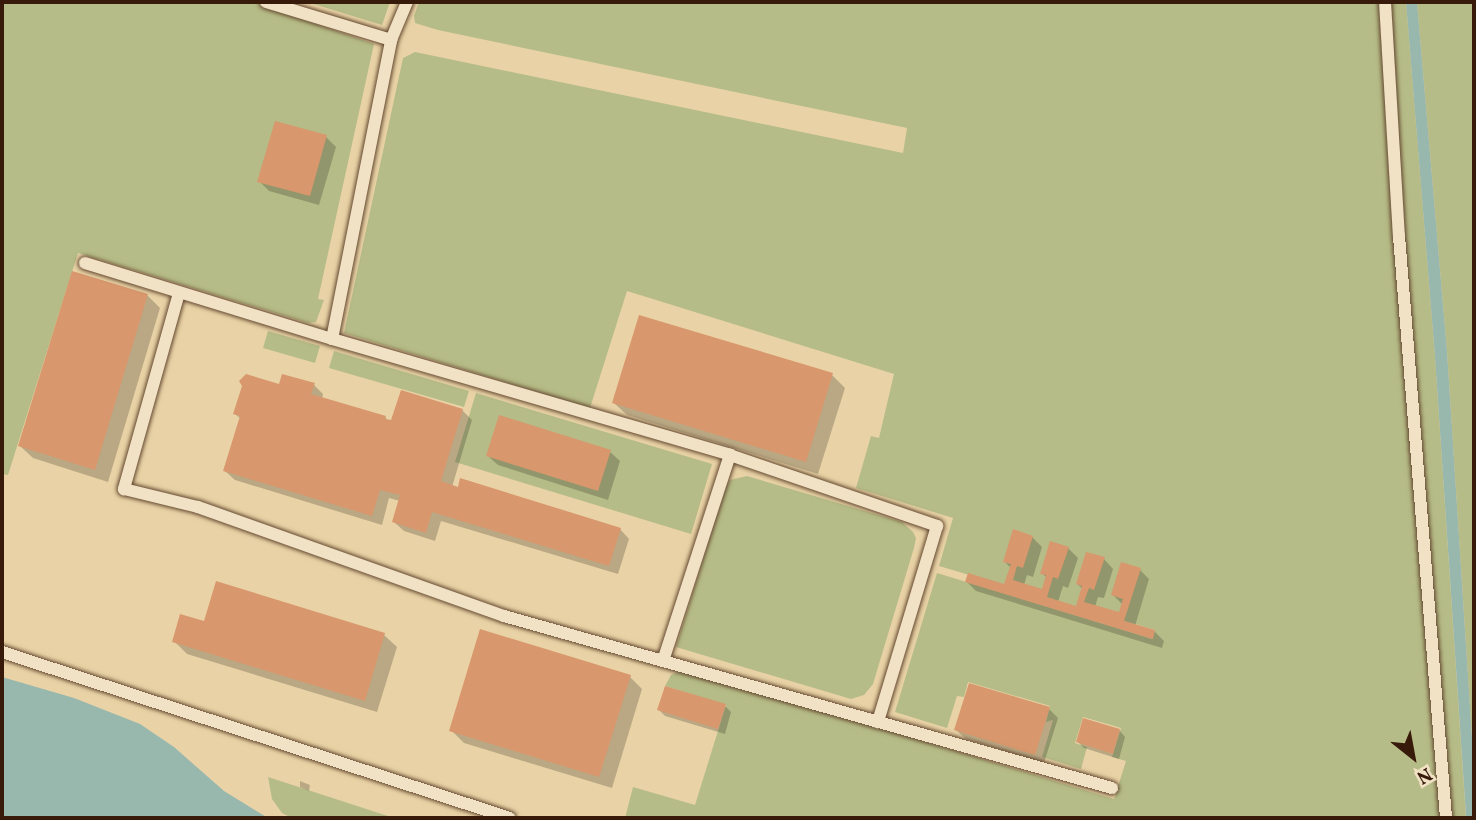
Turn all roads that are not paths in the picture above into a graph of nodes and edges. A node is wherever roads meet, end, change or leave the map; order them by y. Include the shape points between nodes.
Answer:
1 (266, 2) edge
2 (407, 2) edge
3 (1385, 2) edge
4 (391, 40) junction
5 (85, 263) dead end
6 (179, 293) junction
7 (332, 339) junction
8 (730, 455) junction
9 (2, 652) edge
10 (663, 661) junction
11 (878, 722) junction
12 (1112, 788) dead end
13 (510, 818) edge
14 (1446, 818) edge

1 - 4 lane
2 - 4 lane
3 - 14 lane
4 - 7 lane
5 - 6 lane
6 - 7 lane
6 - 10 lane via 124,489 198,507 504,616
7 - 8 lane
8 - 10 lane
8 - 11 lane via 937,526
9 - 13 lane
10 - 11 lane
11 - 12 lane

